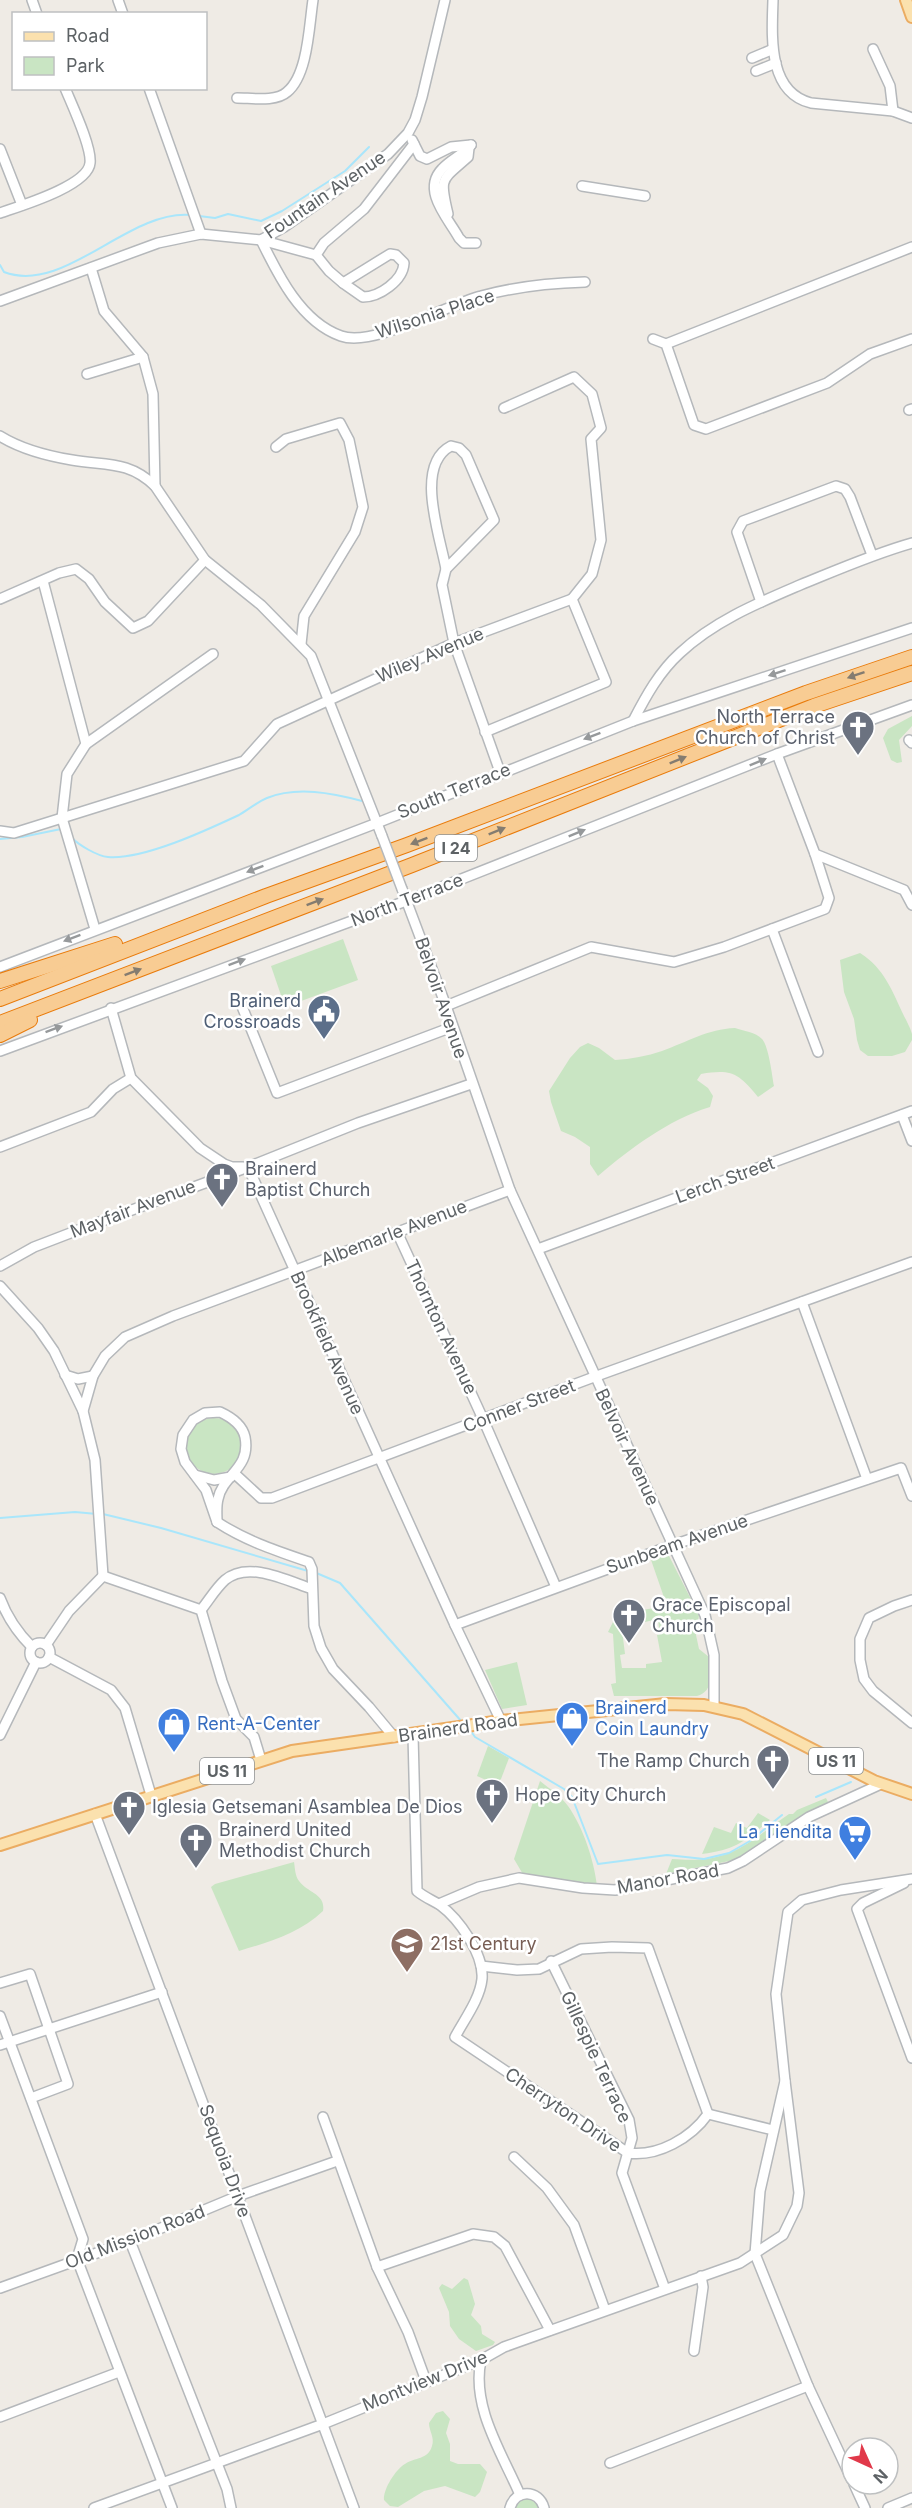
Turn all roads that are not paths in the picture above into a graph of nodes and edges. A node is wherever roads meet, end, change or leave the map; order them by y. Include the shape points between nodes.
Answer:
1 (313, 0) edge
2 (445, 0) edge
3 (773, 0) edge
4 (906, 0) edge
5 (912, 17) edge
6 (873, 49) dead end
7 (771, 50) junction
8 (752, 58) dead end
9 (776, 63) junction
10 (756, 71) dead end
11 (66, 90) edge
12 (150, 90) edge
13 (237, 98) dead end
14 (893, 111) junction
15 (912, 118) edge
16 (408, 133) junction
17 (414, 144) junction
18 (0, 149) edge
19 (582, 186) dead end
20 (645, 196) dead end
21 (22, 205) junction
22 (0, 213) edge
23 (201, 234) junction
24 (261, 240) junction
25 (476, 243) dead end
26 (912, 247) edge
27 (316, 255) junction
28 (91, 268) junction
29 (585, 282) dead end
30 (343, 283) junction
31 (0, 301) edge
32 (652, 339) dead end
33 (912, 339) edge
34 (666, 344) junction
35 (143, 357) junction
36 (87, 374) dead end
37 (504, 408) dead end
38 (0, 436) edge
39 (276, 447) dead end
40 (155, 486) junction
41 (912, 543) edge
42 (872, 555) junction
43 (205, 560) junction
44 (446, 569) junction
45 (43, 581) junction
46 (573, 599) junction
47 (0, 600) edge
48 (761, 602) junction
49 (912, 628) edge
50 (454, 643) junction
51 (301, 644) junction
52 (213, 654) dead end
53 (912, 657) edge
54 (912, 673) edge
55 (328, 699) junction
56 (912, 705) edge
57 (633, 721) junction
58 (485, 732) junction
59 (86, 744) junction
60 (777, 754) junction
61 (500, 772) junction
62 (63, 818) junction
63 (377, 823) junction
64 (0, 831) edge
65 (815, 854) junction
66 (908, 888) edge
67 (266, 896) junction
68 (406, 901) junction
69 (912, 905) edge
70 (95, 929) junction
71 (771, 929) junction
72 (0, 966) edge
73 (0, 981) edge
74 (109, 981) junction
75 (0, 999) edge
76 (241, 1004) dead end
77 (446, 1006) junction
78 (111, 1008) junction
79 (0, 1023) edge
80 (452, 1027) junction
81 (0, 1035) edge
82 (0, 1051) edge
83 (818, 1052) dead end
84 (131, 1078) junction
85 (471, 1084) junction
86 (912, 1111) edge
87 (902, 1115) junction
88 (912, 1141) edge
89 (0, 1147) edge
90 (248, 1167) junction
91 (510, 1190) junction
92 (397, 1232) junction
93 (538, 1249) junction
94 (912, 1262) edge
95 (0, 1266) edge
96 (295, 1271) junction
97 (0, 1286) edge
98 (802, 1302) junction
99 (65, 1375) junction
100 (93, 1376) junction
101 (594, 1377) junction
102 (83, 1411) junction
103 (483, 1419) junction
104 (379, 1458) junction
105 (195, 1475) junction
106 (234, 1475) junction
107 (867, 1479) junction
108 (912, 1496) edge
109 (217, 1522) junction
110 (673, 1545) junction
111 (103, 1576) junction
112 (556, 1587) junction
113 (312, 1589) junction
114 (0, 1598) edge
115 (912, 1600) edge
116 (201, 1610) junction
117 (455, 1625) junction
118 (46, 1645) junction
119 (32, 1647) junction
120 (49, 1657) junction
121 (36, 1662) junction
122 (714, 1707) junction
123 (501, 1721) junction
124 (912, 1723) edge
125 (0, 1735) edge
126 (413, 1735) junction
127 (394, 1737) junction
128 (261, 1760) junction
129 (881, 1784) junction
130 (912, 1794) edge
131 (151, 1795) junction
132 (95, 1814) junction
133 (0, 1845) edge
134 (912, 1879) edge
135 (438, 1904) junction
136 (551, 1961) junction
137 (481, 1966) junction
138 (0, 1983) edge
139 (162, 1992) junction
140 (0, 2016) edge
141 (49, 2031) junction
142 (909, 2039) edge
143 (5, 2043) edge
144 (912, 2058) edge
145 (785, 2081) junction
146 (31, 2098) junction
147 (708, 2114) junction
148 (322, 2117) dead end
149 (773, 2130) junction
150 (628, 2153) junction
151 (514, 2157) dead end
152 (337, 2161) junction
153 (238, 2196) junction
154 (83, 2239) junction
155 (130, 2241) junction
156 (101, 2250) junction
157 (755, 2254) junction
158 (77, 2259) junction
159 (377, 2267) junction
160 (702, 2276) junction
161 (0, 2288) edge
162 (664, 2289) junction
163 (605, 2310) junction
164 (550, 2330) junction
165 (694, 2351) dead end
166 (481, 2360) junction
167 (119, 2372) junction
168 (426, 2381) junction
169 (808, 2386) junction
170 (0, 2417) edge
171 (322, 2424) junction
172 (840, 2454) edge
173 (216, 2462) junction
174 (610, 2463) dead end
175 (161, 2482) junction
176 (520, 2495) junction
177 (912, 2498) edge
178 (94, 2508) edge
179 (172, 2508) edge
180 (231, 2508) edge
181 (354, 2508) edge
182 (510, 2508) edge
183 (544, 2508) edge
184 (888, 2508) edge

1 - 13 street via 301,74 287,93 272,98
2 - 16 street, Fountain Avenue via 420,104
3 - 7 street
4 - 5 main road
6 - 14 street via 890,86
7 - 8 street
7 - 9 street
9 - 10 street
9 - 14 street via 791,92 804,101
11 - 21 street via 90,164 85,176 74,184
12 - 23 street
14 - 15 street
16 - 17 street
16 - 24 street, Fountain Avenue via 388,154
17 - 25 street via 420,156 427,159 451,147 471,145 443,169 436,180 435,196 459,238 464,243
17 - 27 street via 364,209 324,243
18 - 21 street
19 - 20 street
21 - 22 street
23 - 24 street, Fountain Avenue
23 - 28 street, Fountain Avenue via 158,243
24 - 27 street
24 - 29 street, Wilsonia Place via 299,306 342,337 360,338 412,324 479,296
26 - 34 street
27 - 30 street
28 - 31 street, Fountain Avenue
28 - 35 street via 104,311
30 - 30 street via 363,297 370,297 391,284 404,263 390,254
32 - 34 street
33 - 34 street via 870,354 827,383 706,429 694,424
35 - 36 street
35 - 40 street via 153,394
37 - 46 street via 574,378 592,394 601,428 591,439 601,540 592,574
38 - 40 street, Belvoir Avenue via 43,453 124,466
39 - 51 street via 286,439 340,423 349,440 363,507 356,532 304,616
40 - 43 street, Belvoir Avenue
41 - 42 street
42 - 48 street
42 - 48 street via 850,497 836,486 743,521 737,532
43 - 45 street via 148,621 133,628 76,569
43 - 51 street, Belvoir Avenue
44 - 44 street via 430,486 440,451 451,446 466,455 494,520
44 - 50 street via 442,585
45 - 47 street
45 - 59 street
46 - 50 street, Wiley Avenue
46 - 58 street via 606,682
48 - 57 street via 707,630 679,653 646,694
49 -> 57 street, South Terrace
50 - 55 street, Wiley Avenue
50 - 58 street
51 - 55 street, Belvoir Avenue via 311,656
52 - 59 street
53 -> 67 highway, I 24 via 806,693
74 -> 54 highway, I 24 via 814,706
55 - 62 street, Wiley Avenue via 277,724 244,761
55 - 63 street, Belvoir Avenue
56 - 60 street, North Terrace
57 -> 61 street, South Terrace
58 - 61 street
59 - 62 street via 67,774
60 - 65 street
68 -> 60 street, North Terrace
61 - 63 street, South Terrace
62 - 64 street, Wiley Avenue via 14,833
62 - 70 street
63 - 68 street, Belvoir Avenue, bridge
63 -> 70 street, South Terrace
65 - 66 street
65 - 71 street via 828,904 825,909
66 - 69 street
67 - 73 highway
67 - 75 highway, I 24
68 - 77 street, Belvoir Avenue
78 -> 68 street, North Terrace
70 -> 72 street, South Terrace
71 - 77 street via 674,963 591,947
71 - 83 street
74 - 79 highway, I 24
74 - 81 highway
76 - 80 street via 277,1093
77 - 80 street, Belvoir Avenue
82 -> 78 street, North Terrace
78 - 84 street
80 - 85 street, Belvoir Avenue
84 - 89 street via 113,1089 91,1112
84 - 90 street via 200,1148 224,1164
85 - 90 street, Mayfair Avenue
85 - 91 street, Belvoir Avenue
86 - 87 street, Lerch Street
87 - 88 street
87 - 93 street, Lerch Street
90 - 95 street, Mayfair Avenue via 34,1247
90 - 96 street, Brookfield Avenue
91 - 92 street, Albemarle Avenue
91 - 93 street, Belvoir Avenue
92 - 96 street, Albemarle Avenue
92 - 103 street, Thornton Avenue
93 - 101 street, Belvoir Avenue
94 - 98 street, Conner Street
96 - 100 street, Albemarle Avenue via 125,1337 105,1356
96 - 104 street, Brookfield Avenue
97 - 99 street via 38,1328
98 - 101 street, Conner Street
98 - 107 street
99 - 100 street via 78,1379
99 - 102 street
100 - 102 street, Albemarle Avenue
101 - 103 street, Conner Street
101 - 110 street, Belvoir Avenue
102 - 111 street via 95,1460
103 - 104 street, Conner Street
103 - 112 street, Thornton Avenue
104 - 106 street, Conner Street via 266,1498
104 - 117 street, Brookfield Avenue
105 - 106 street via 214,1480
105 - 106 street via 181,1449 183,1435 193,1420 205,1413 220,1412 244,1432 246,1455
105 - 109 street via 206,1490
106 - 109 street via 218,1498
107 - 108 street, Sunbeam Avenue via 901,1468
107 - 110 street, Sunbeam Avenue
109 - 113 street via 259,1545 309,1562
110 - 112 street, Sunbeam Avenue
110 - 122 street, Belvoir Avenue via 709,1628 714,1655
111 - 116 street
111 - 118 street via 69,1611
112 - 117 street, Sunbeam Avenue
113 - 116 street via 277,1577 239,1574 226,1579
113 - 127 street via 314,1626 333,1669
114 - 119 street via 20,1635
115 - 124 street via 869,1618 860,1639 864,1679
116 - 128 street via 236,1719 254,1737
117 - 123 street, Brookfield Avenue
118 - 119 street
118 - 120 street
119 - 121 street via 30,1656
120 - 121 street via 42,1663
120 - 131 street via 111,1690 118,1698
121 - 125 street
122 - 123 main road, Brainerd Road / US 11 via 685,1703 635,1706
122 - 129 main road, Brainerd Road / US 11 via 753,1718
123 - 126 main road, Brainerd Road / US 11
126 - 127 main road, Brainerd Road / US 11
126 - 135 street via 417,1891
127 - 128 main road, Brainerd Road / US 11 via 292,1751
128 - 131 main road, Brainerd Road / US 11
129 - 130 main road, Brainerd Road / US 11
129 - 135 street, Manor Road via 809,1817 728,1868 615,1890 519,1878 479,1887
131 - 132 main road, Brainerd Road / US 11
132 - 133 main road, Brainerd Road / US 11
132 - 139 street, Sequoia Drive
134 - 142 street via 857,1909
134 - 145 street, Montview Drive via 802,1900 788,1912 776,1994
135 - 137 street via 464,1927
136 - 137 street via 539,1969
136 - 147 street via 581,1949 648,1948
136 - 150 street, Gillespie Terrace via 628,2120 633,2138
137 - 150 street, Cherryton Drive via 477,1995 455,2037
138 - 141 street via 30,1974
139 - 141 street
139 - 153 street, Sequoia Drive
140 - 143 street
141 - 143 street
141 - 146 street via 68,2084
142 - 144 street
143 - 146 street
145 - 149 street
145 - 157 street, Montview Drive via 799,2193 783,2235
146 - 154 street
147 - 149 street
147 - 150 street, Cherryton Drive via 700,2126 672,2145
148 - 152 street
149 - 157 street via 760,2191
150 - 162 street, Gillespie Terrace via 622,2172
151 - 163 street via 547,2188 574,2225
152 - 153 street, Old Mission Road
152 - 159 street
153 - 155 street, Old Mission Road
153 - 171 street, Sequoia Drive
154 - 156 street
154 - 158 street
155 - 156 street, Old Mission Road
155 - 173 street
156 - 158 street, Old Mission Road
157 - 160 street, Montview Drive
157 - 169 street
158 - 161 street, Old Mission Road
158 - 167 street
159 - 164 street via 473,2234 494,2237 505,2246
159 - 168 street
160 - 162 street, Montview Drive
160 - 165 street
162 - 163 street, Montview Drive
163 - 164 street, Montview Drive
164 - 166 street, Montview Drive
166 - 168 street, Montview Drive
166 - 176 street via 478,2392
167 - 170 street
167 - 175 street
168 - 171 street, Montview Drive
169 - 172 street
169 - 174 street
171 - 173 street, Montview Drive
171 - 181 street, Sequoia Drive
173 - 175 street, Montview Drive
173 - 180 street
175 - 178 street, Montview Drive
175 - 179 street
176 - 182 street
176 - 183 street via 534,2494
177 - 184 street

